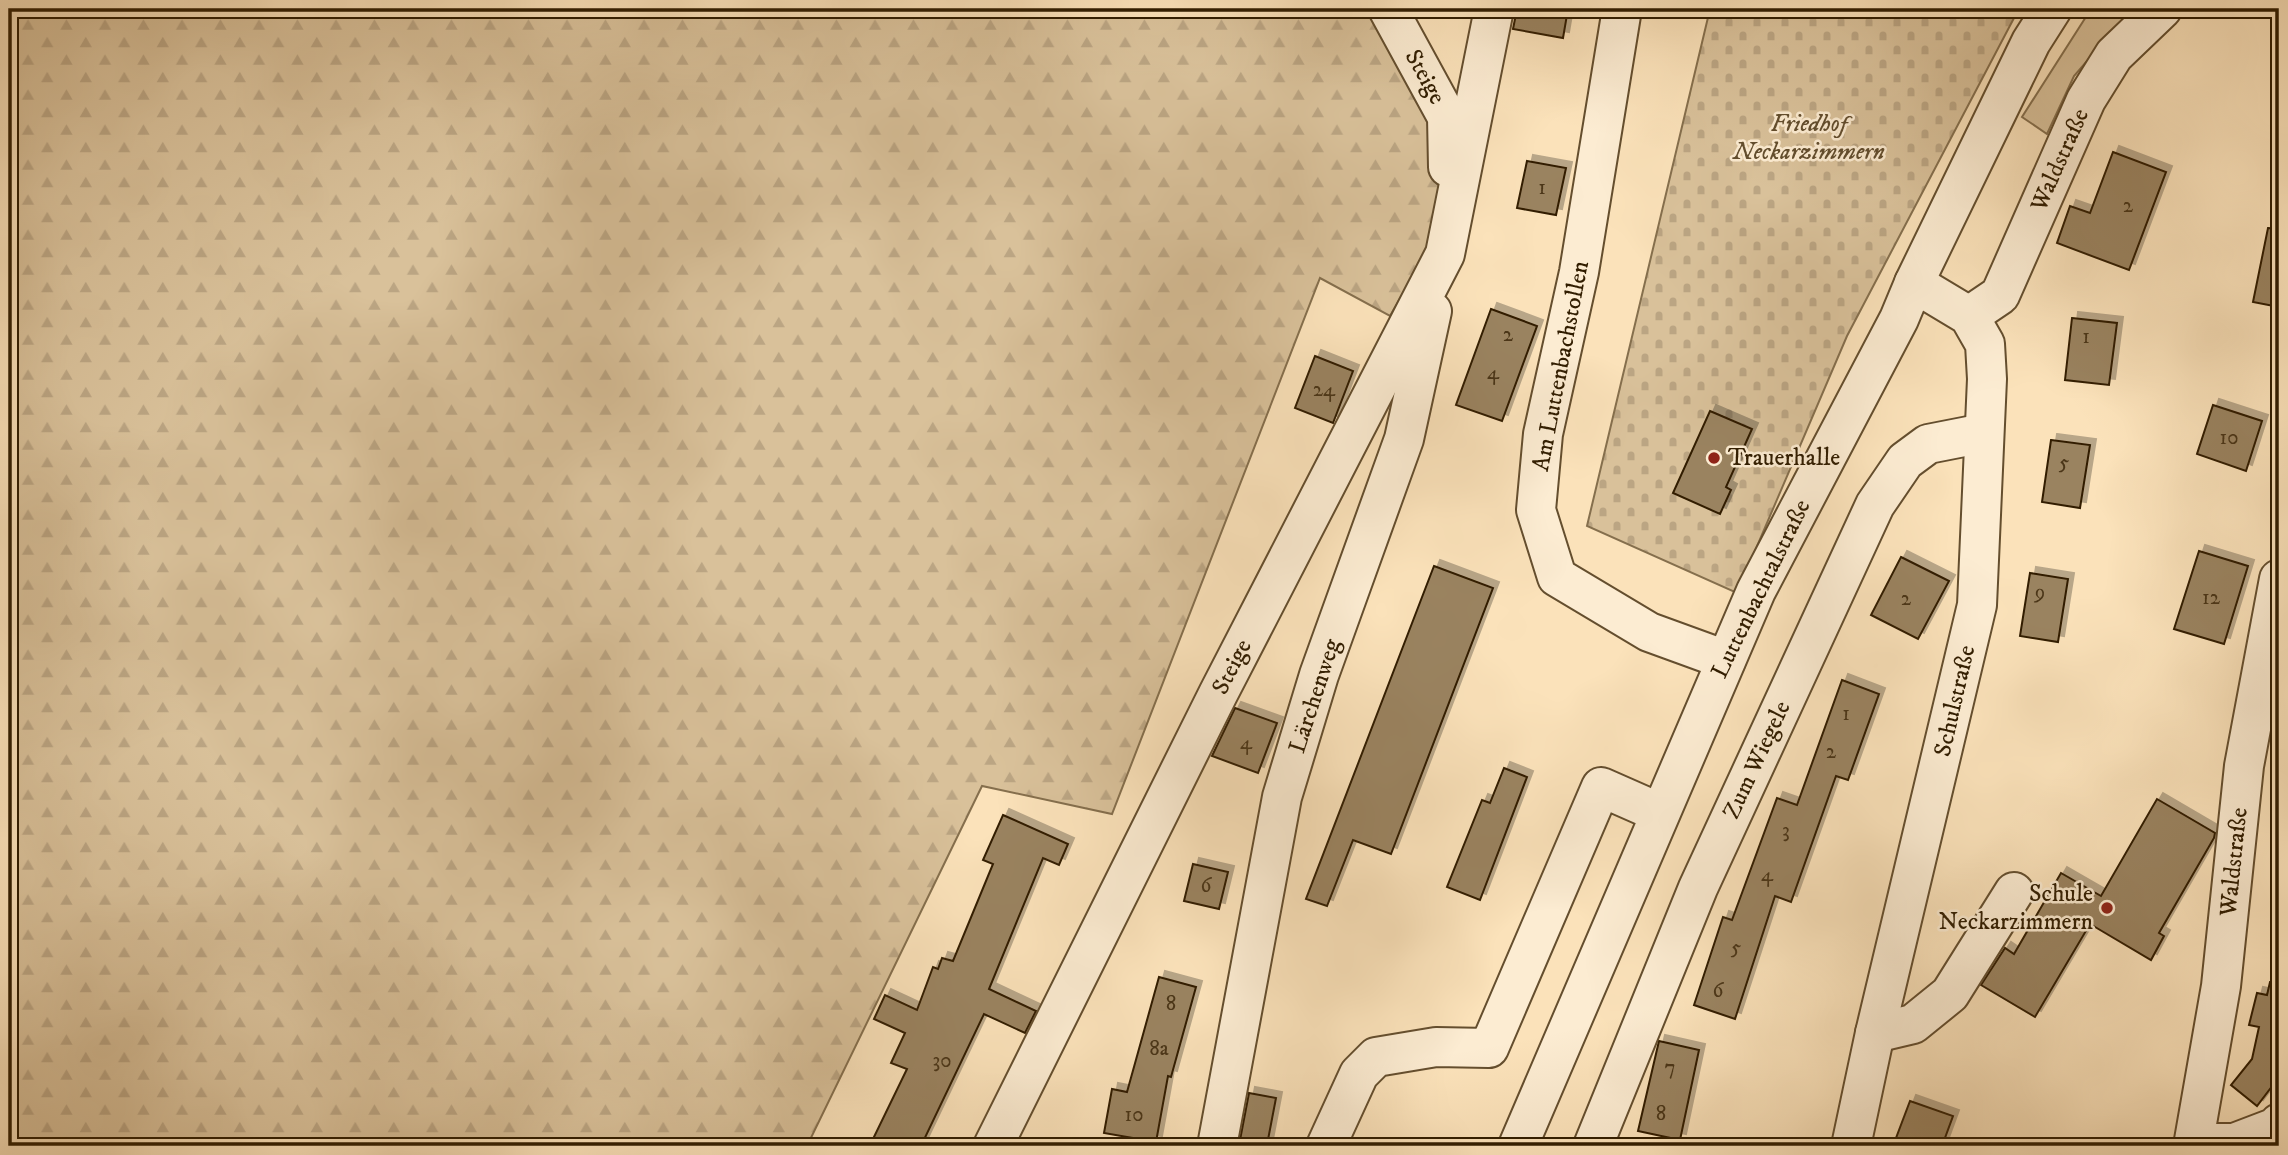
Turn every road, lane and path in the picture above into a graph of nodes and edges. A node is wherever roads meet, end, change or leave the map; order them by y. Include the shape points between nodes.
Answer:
1 (1388, 9) edge
2 (1494, 9) edge
3 (1622, 9) edge
4 (2052, 9) edge
5 (2162, 9) edge
6 (1460, 184) junction
7 (1445, 254) junction
8 (1914, 283) junction
9 (1969, 316) junction
10 (1984, 433) junction
11 (2279, 579) edge
12 (1726, 660) junction
13 (1660, 813) junction
14 (2014, 892) dead end
15 (1875, 1033) junction
16 (2279, 1123) edge
17 (2196, 1145) edge
18 (993, 1146) edge
19 (1217, 1146) edge
20 (1326, 1146) edge
21 (1518, 1146) edge
22 (1593, 1146) edge
23 (1851, 1146) edge

1 - 6 street, Steige via 1447,117 1448,175
2 - 6 street, Steige
3 - 12 street, Am Luttenbachstollen via 1579,272 1543,434 1536,510 1557,577 1648,632
4 - 8 street, Luttenbachtalstraße via 2031,42
5 - 9 street, Waldstraße via 2114,55 2087,100 2000,295
6 - 7 street, Steige
7 - 18 street, Steige via 1218,694
7 - 19 street, Lärchenweg via 1404,439 1282,797
8 - 9 street
8 - 12 street, Luttenbachtalstraße via 1756,591
9 - 10 street, Schulstraße via 1985,344
10 - 15 street, Schulstraße via 1978,605
10 - 22 street, Zum Wiegele via 1928,443 1905,461 1875,505 1698,888
11 - 17 street, Waldstraße via 2244,766 2221,986
12 - 13 street, Luttenbachtalstraße
13 - 20 street via 1601,787 1489,1048 1436,1047 1376,1056 1359,1074
13 - 21 street, Luttenbachtalstraße
14 - 15 street via 1950,994 1913,1024
15 - 23 street, Schulstraße
16 - 17 street via 2234,1143

